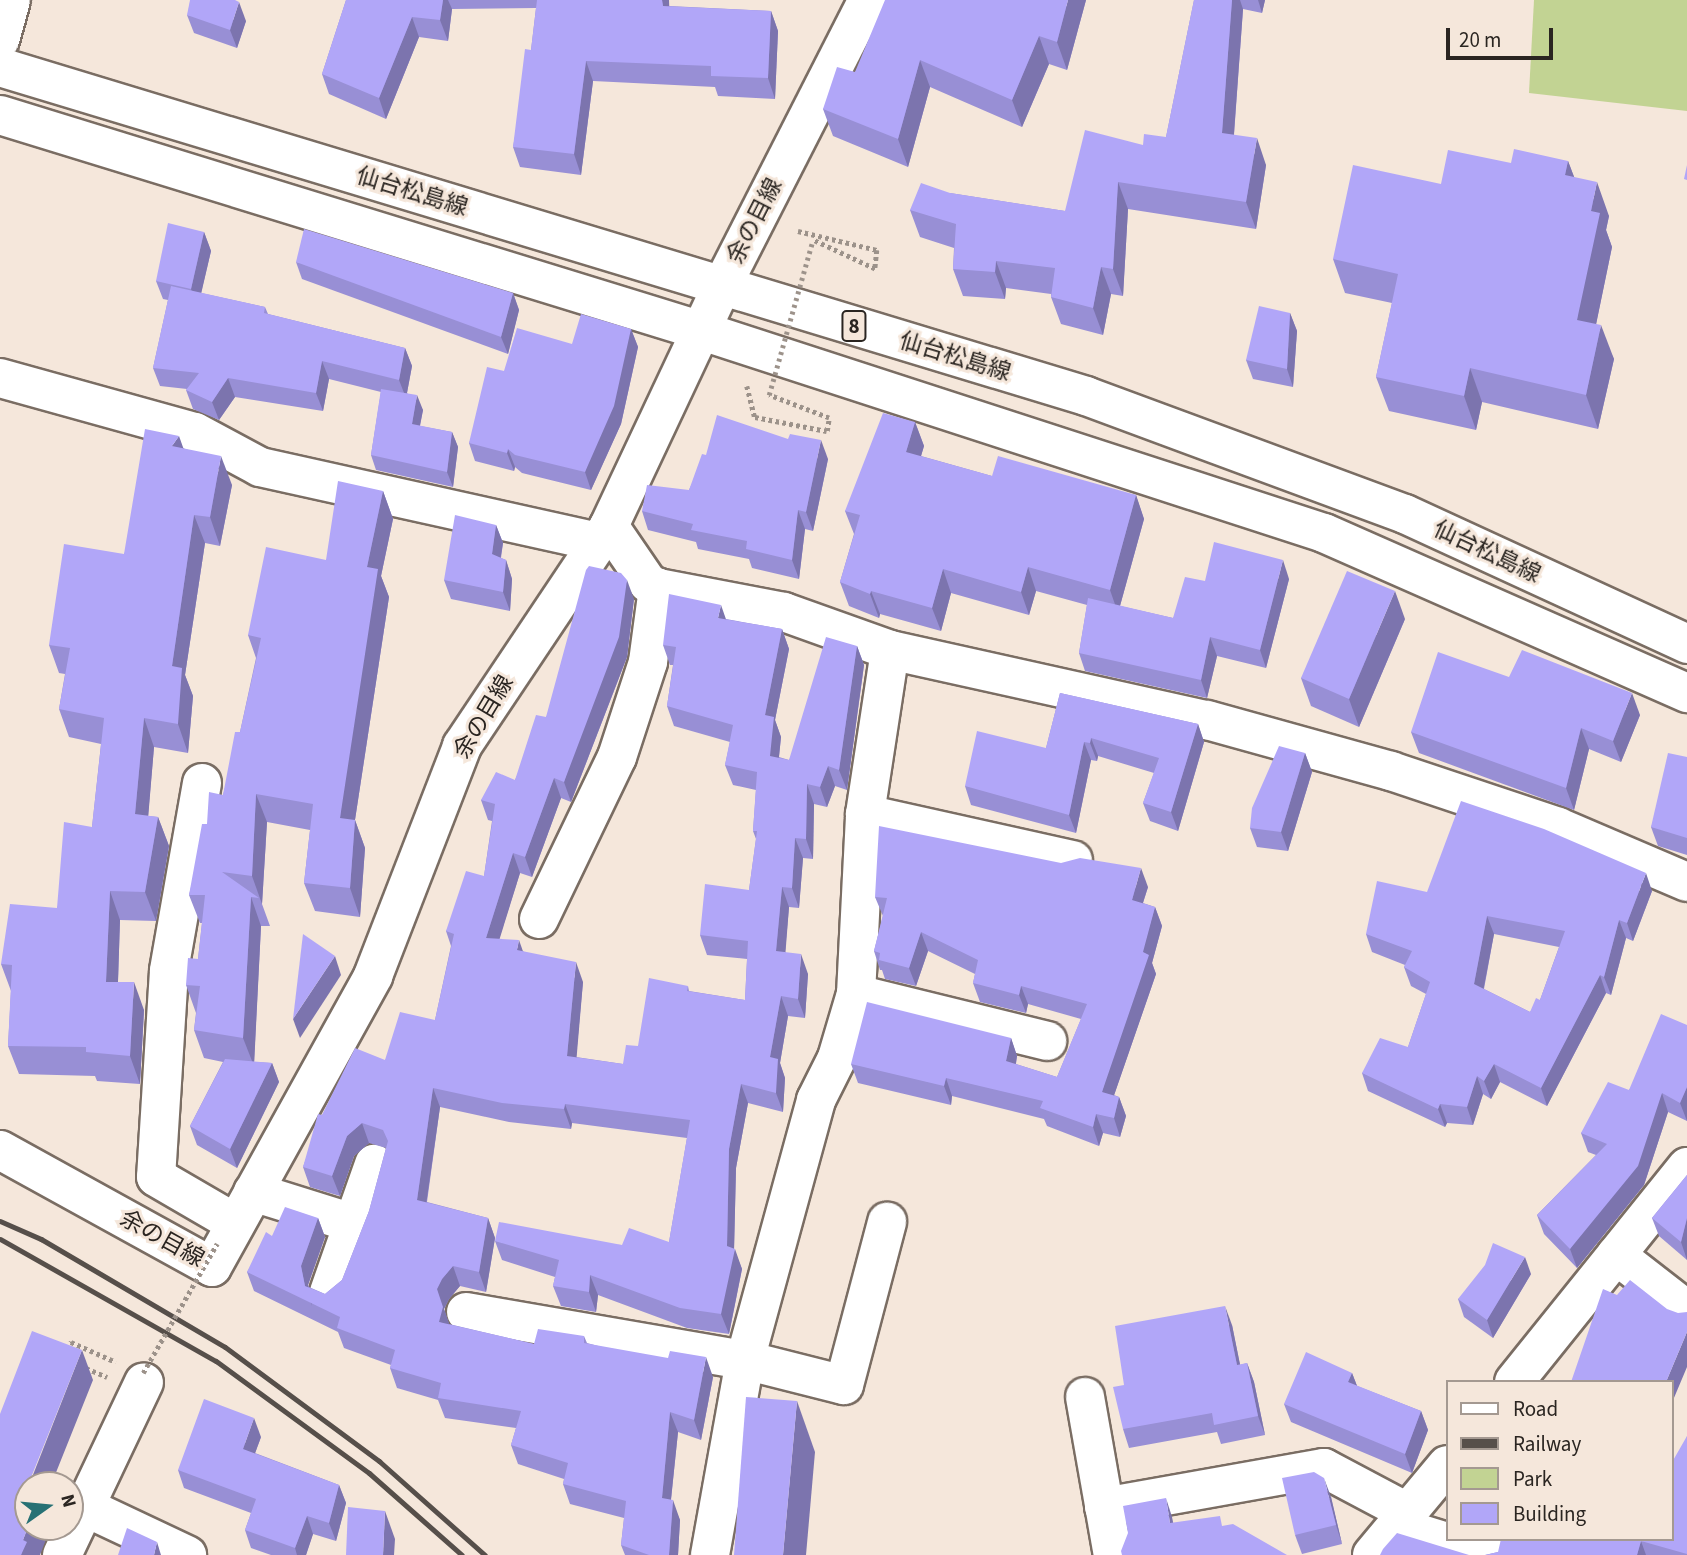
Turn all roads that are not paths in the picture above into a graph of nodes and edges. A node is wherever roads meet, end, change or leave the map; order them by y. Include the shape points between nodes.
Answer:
1 (11, 0) edge
2 (868, 0) edge
3 (0, 40) edge
4 (0, 67) edge
5 (0, 115) edge
6 (722, 286) junction
7 (702, 331) junction
8 (0, 378) edge
9 (604, 534) junction
10 (658, 588) junction
11 (1687, 644) edge
12 (890, 650) junction
13 (1687, 692) edge
14 (202, 783) dead end
15 (865, 814) junction
16 (1073, 860) edge
17 (1687, 882) edge
18 (539, 919) dead end
19 (856, 994) junction
20 (1047, 1043) dead end
21 (0, 1150) edge
22 (374, 1164) dead end
23 (1687, 1167) edge
24 (235, 1220) junction
25 (887, 1222) dead end
26 (356, 1224) junction
27 (1616, 1255) junction
28 (330, 1292) edge
29 (1687, 1310) edge
30 (466, 1312) dead end
31 (745, 1360) junction
32 (133, 1376) road end
33 (1516, 1380) edge
34 (1085, 1397) dead end
35 (1446, 1466) edge
36 (85, 1507) junction
37 (1104, 1507) junction
38 (1404, 1520) junction
39 (1446, 1537) edge
40 (1455, 1541) edge
41 (62, 1555) edge
42 (187, 1555) edge
43 (710, 1555) edge
44 (1113, 1555) edge
45 (1372, 1555) edge
46 (1489, 1555) edge

1 - 3 street
2 - 6 street, 余の目線
4 - 6 street, 仙台松島線 / 8
5 - 7 street, 仙台松島線 / 8
6 - 7 street, 余の目線
6 - 11 street, 仙台松島線 / 8 via 1086,396 1392,509
7 - 9 street, 余の目線
7 - 13 street, 仙台松島線 / 8 via 1324,533
8 - 9 street via 195,432 260,467
9 - 10 street via 648,583
9 - 24 street, 余の目線 via 462,746 373,975
10 - 12 street via 784,612
10 - 18 street via 648,662 617,757
12 - 15 street
12 - 17 street via 1207,720 1391,771 1558,827
14 - 24 street via 169,971 156,1177
15 - 16 street
15 - 19 street
19 - 20 street
19 - 31 street via 836,1058 816,1100
21 - 24 street, 余の目線 via 212,1267
22 - 26 street
23 - 27 street
24 - 26 street
25 - 31 street via 844,1385
26 - 28 street
27 - 29 street
27 - 33 street
30 - 31 street
31 - 43 street
32 - 36 street
34 - 37 street
35 - 38 street
36 - 41 street
36 - 42 street
37 - 38 street via 1324,1468
37 - 44 street
38 - 39 street
38 - 45 street
40 - 46 street

